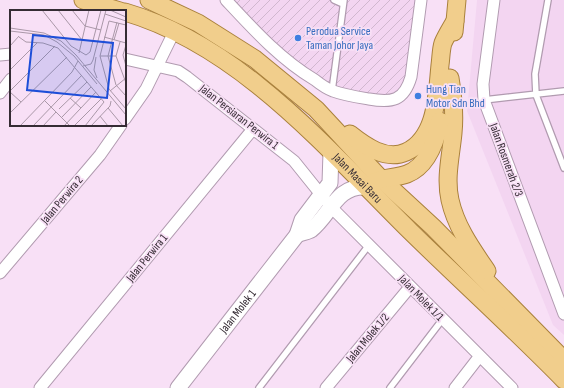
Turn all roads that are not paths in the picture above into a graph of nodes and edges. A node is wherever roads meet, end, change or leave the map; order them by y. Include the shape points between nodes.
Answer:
1 (83, 0) edge
2 (149, 0) edge
3 (226, 0) edge
4 (334, 0) edge
5 (421, 0) edge
6 (458, 0) edge
7 (494, 0) edge
8 (548, 0) edge
9 (343, 2) edge
10 (117, 10) edge
11 (126, 12) edge
12 (455, 21) junction
13 (174, 32) junction
14 (10, 54) edge
15 (0, 55) edge
16 (126, 59) edge
17 (158, 66) junction
18 (450, 78) junction
19 (10, 80) edge
20 (332, 91) junction
21 (564, 91) edge
22 (0, 93) edge
23 (536, 95) junction
24 (484, 100) junction
25 (316, 109) junction
26 (126, 117) edge
27 (120, 126) edge
28 (253, 128) junction
29 (331, 152) junction
30 (564, 168) edge
31 (381, 179) junction
32 (365, 187) junction
33 (326, 202) junction
34 (369, 244) junction
35 (0, 273) edge
36 (410, 287) junction
37 (514, 310) junction
38 (564, 314) edge
39 (442, 320) junction
40 (479, 357) junction
41 (564, 360) edge
42 (564, 380) edge
43 (40, 388) edge
44 (178, 388) edge
45 (259, 388) edge
46 (326, 388) edge
47 (390, 388) edge
48 (455, 388) edge
49 (512, 388) edge

1 - 10 main road
2 - 25 main road, Jalan Masai Baru via 198,23 255,59
3 - 20 street via 272,49
4 - 9 lane
5 - 20 street via 411,77 403,95 384,102
6 - 12 main road
7 - 24 street, Jalan Rosmerah 2/3 via 483,84
8 - 23 lane via 535,74
9 - 20 lane
11 - 13 main road, Jalan Masai Baru
12 - 18 main road
12 - 25 main road via 443,44 431,125 422,140 413,148 401,154 384,154 366,146
13 - 17 street
13 - 29 main road, Jalan Masai Baru via 250,79 300,121
14 - 15 street
16 - 17 street, Jalan Persiaran Perwira 1
17 - 26 street
17 - 28 street, Jalan Persiaran Perwira 1 via 178,71
18 - 31 main road via 438,130 426,160 408,174
18 - 37 main road via 454,105 448,171 450,200 464,237
19 - 22 street
21 - 23 lane
23 - 24 lane
23 - 30 lane
24 - 38 street, Jalan Rosmerah 2/3
25 - 31 main road, Jalan Masai Baru
27 - 35 street, Jalan Perwira 2 via 100,155
28 - 33 street, Jalan Persiaran Perwira 1 via 294,161
28 - 43 street, Jalan Perwira 1
29 - 32 main road, Jalan Masai Baru
29 - 33 street, Jalan Molek 1 via 330,183
31 - 32 main road
31 - 37 main road, Jalan Masai Baru via 433,227
32 - 33 street, Jalan Molek 1 via 354,187
32 - 42 main road, Jalan Masai Baru
33 - 34 street, Jalan Molek 1/1
33 - 44 street, Jalan Molek 1 via 302,220 297,235
34 - 36 street, Jalan Molek 1/1
34 - 45 lane
36 - 39 street, Jalan Molek 1/1
36 - 46 street, Jalan Molek 1/2
37 - 41 main road, Jalan Masai Baru
39 - 40 street, Jalan Molek 1/1
39 - 47 lane
40 - 48 street
40 - 49 street, Jalan Molek 1/1

